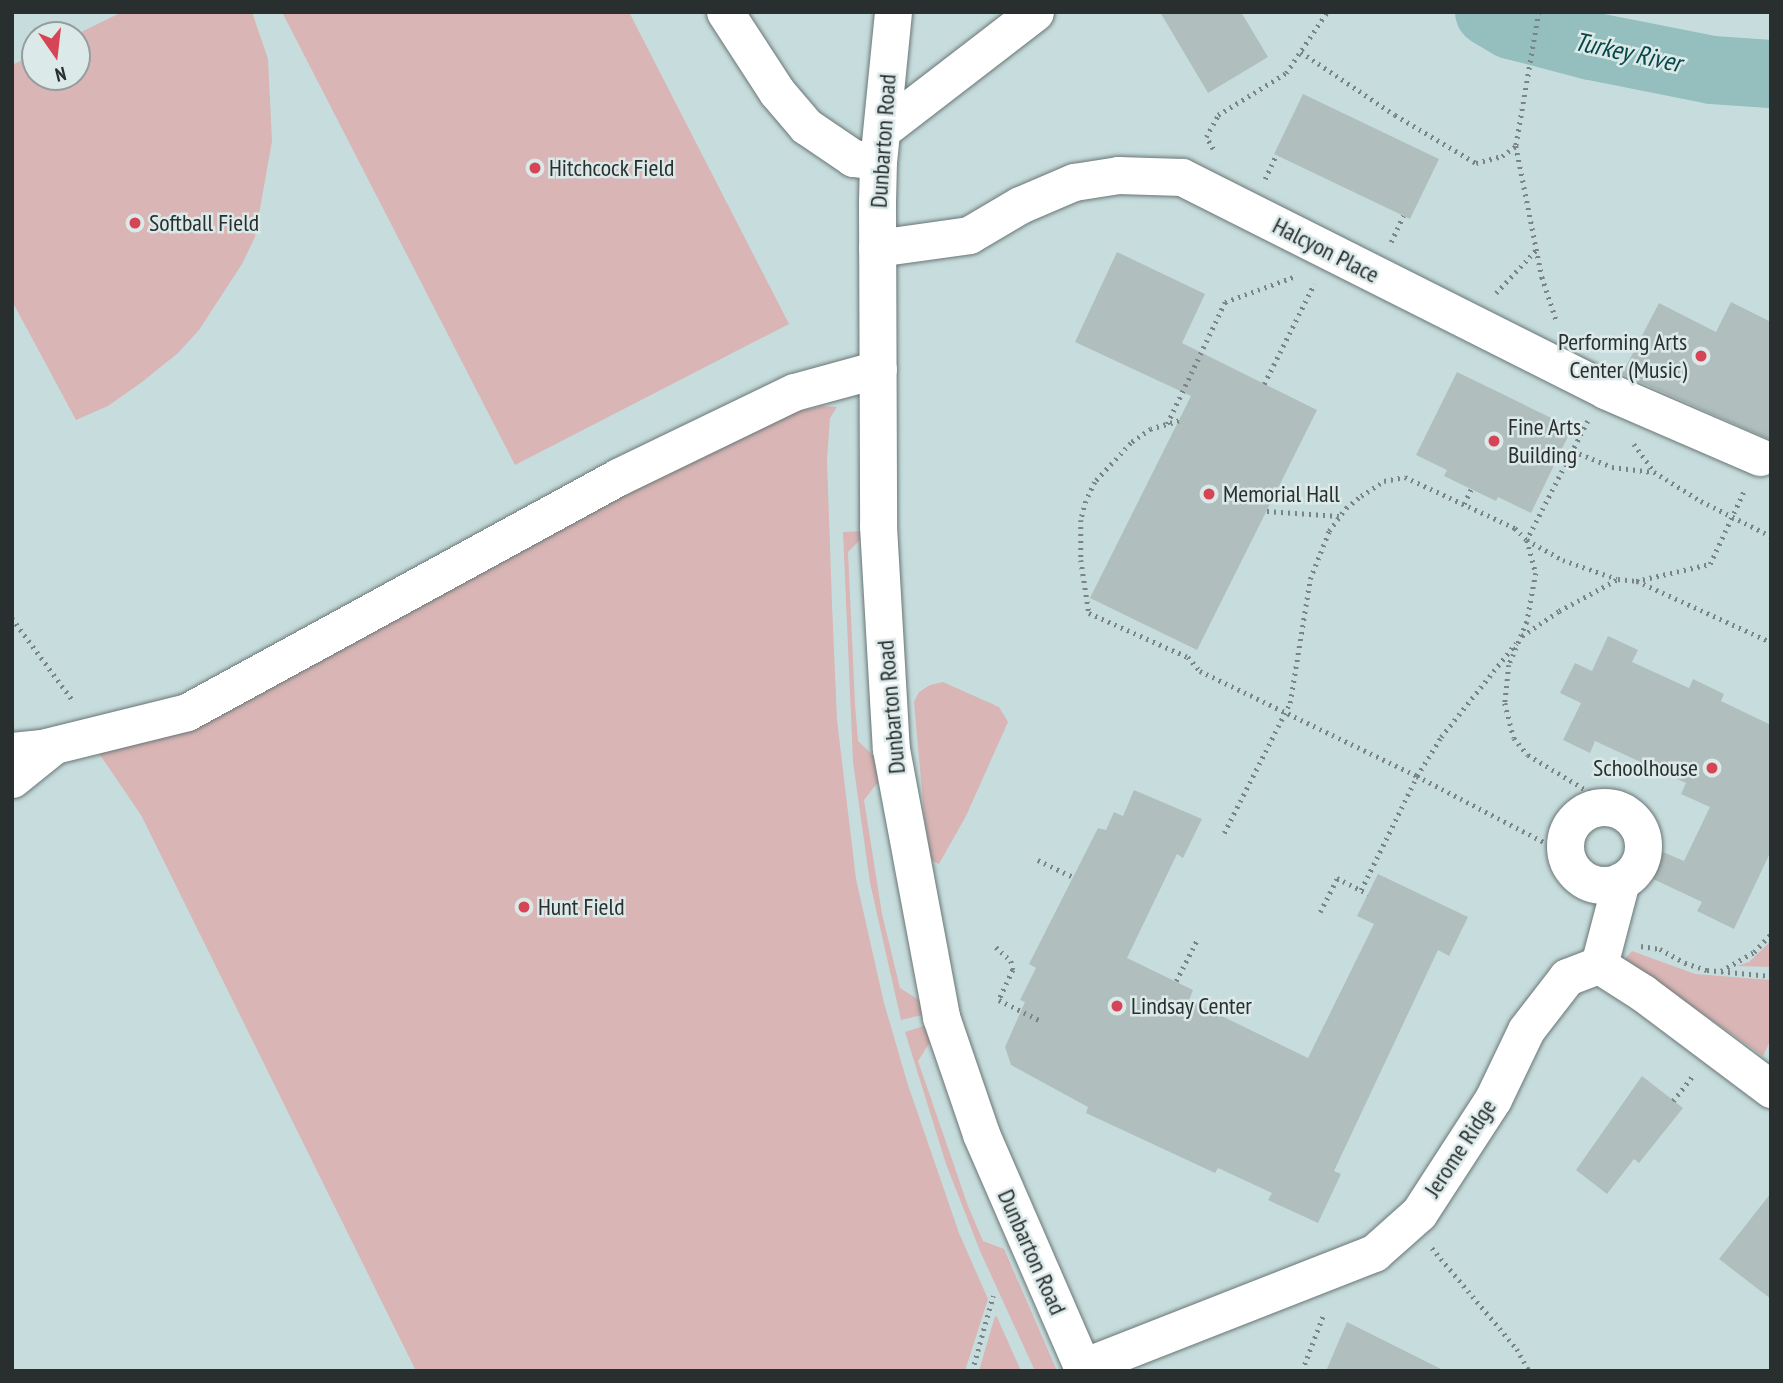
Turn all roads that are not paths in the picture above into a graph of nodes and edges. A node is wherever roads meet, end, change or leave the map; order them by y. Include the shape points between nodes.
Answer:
1 (725, 12) edge
2 (893, 12) edge
3 (1035, 12) edge
4 (880, 146) junction
5 (877, 248) junction
6 (878, 369) junction
7 (1754, 471) road end
8 (53, 746) junction
9 (12, 751) edge
10 (12, 779) edge
11 (1621, 881) junction
12 (1602, 952) junction
13 (1771, 1089) edge
14 (1084, 1369) edge

1 - 4 street via 777,92 806,127 853,158
2 - 4 street, Dunbarton Road
3 - 4 street
4 - 5 street, Dunbarton Road
5 - 6 street, Dunbarton Road
5 - 7 street, Halcyon Place via 969,235 1020,205 1074,182 1118,175 1182,177 1327,259 1469,321
6 - 8 street via 794,391 618,477 187,712
6 - 14 street, Dunbarton Road via 878,526 891,749 941,1016 981,1133
8 - 9 street
8 - 10 street
11 - 11 street via 1594,884 1573,870 1565,853 1566,835 1580,814 1604,806 1616,808 1636,822 1643,848 1640,862
11 - 12 street
12 - 13 street via 1643,993
12 - 14 street, Jerome Ridge via 1567,977 1545,1001 1493,1099 1419,1213 1374,1253

